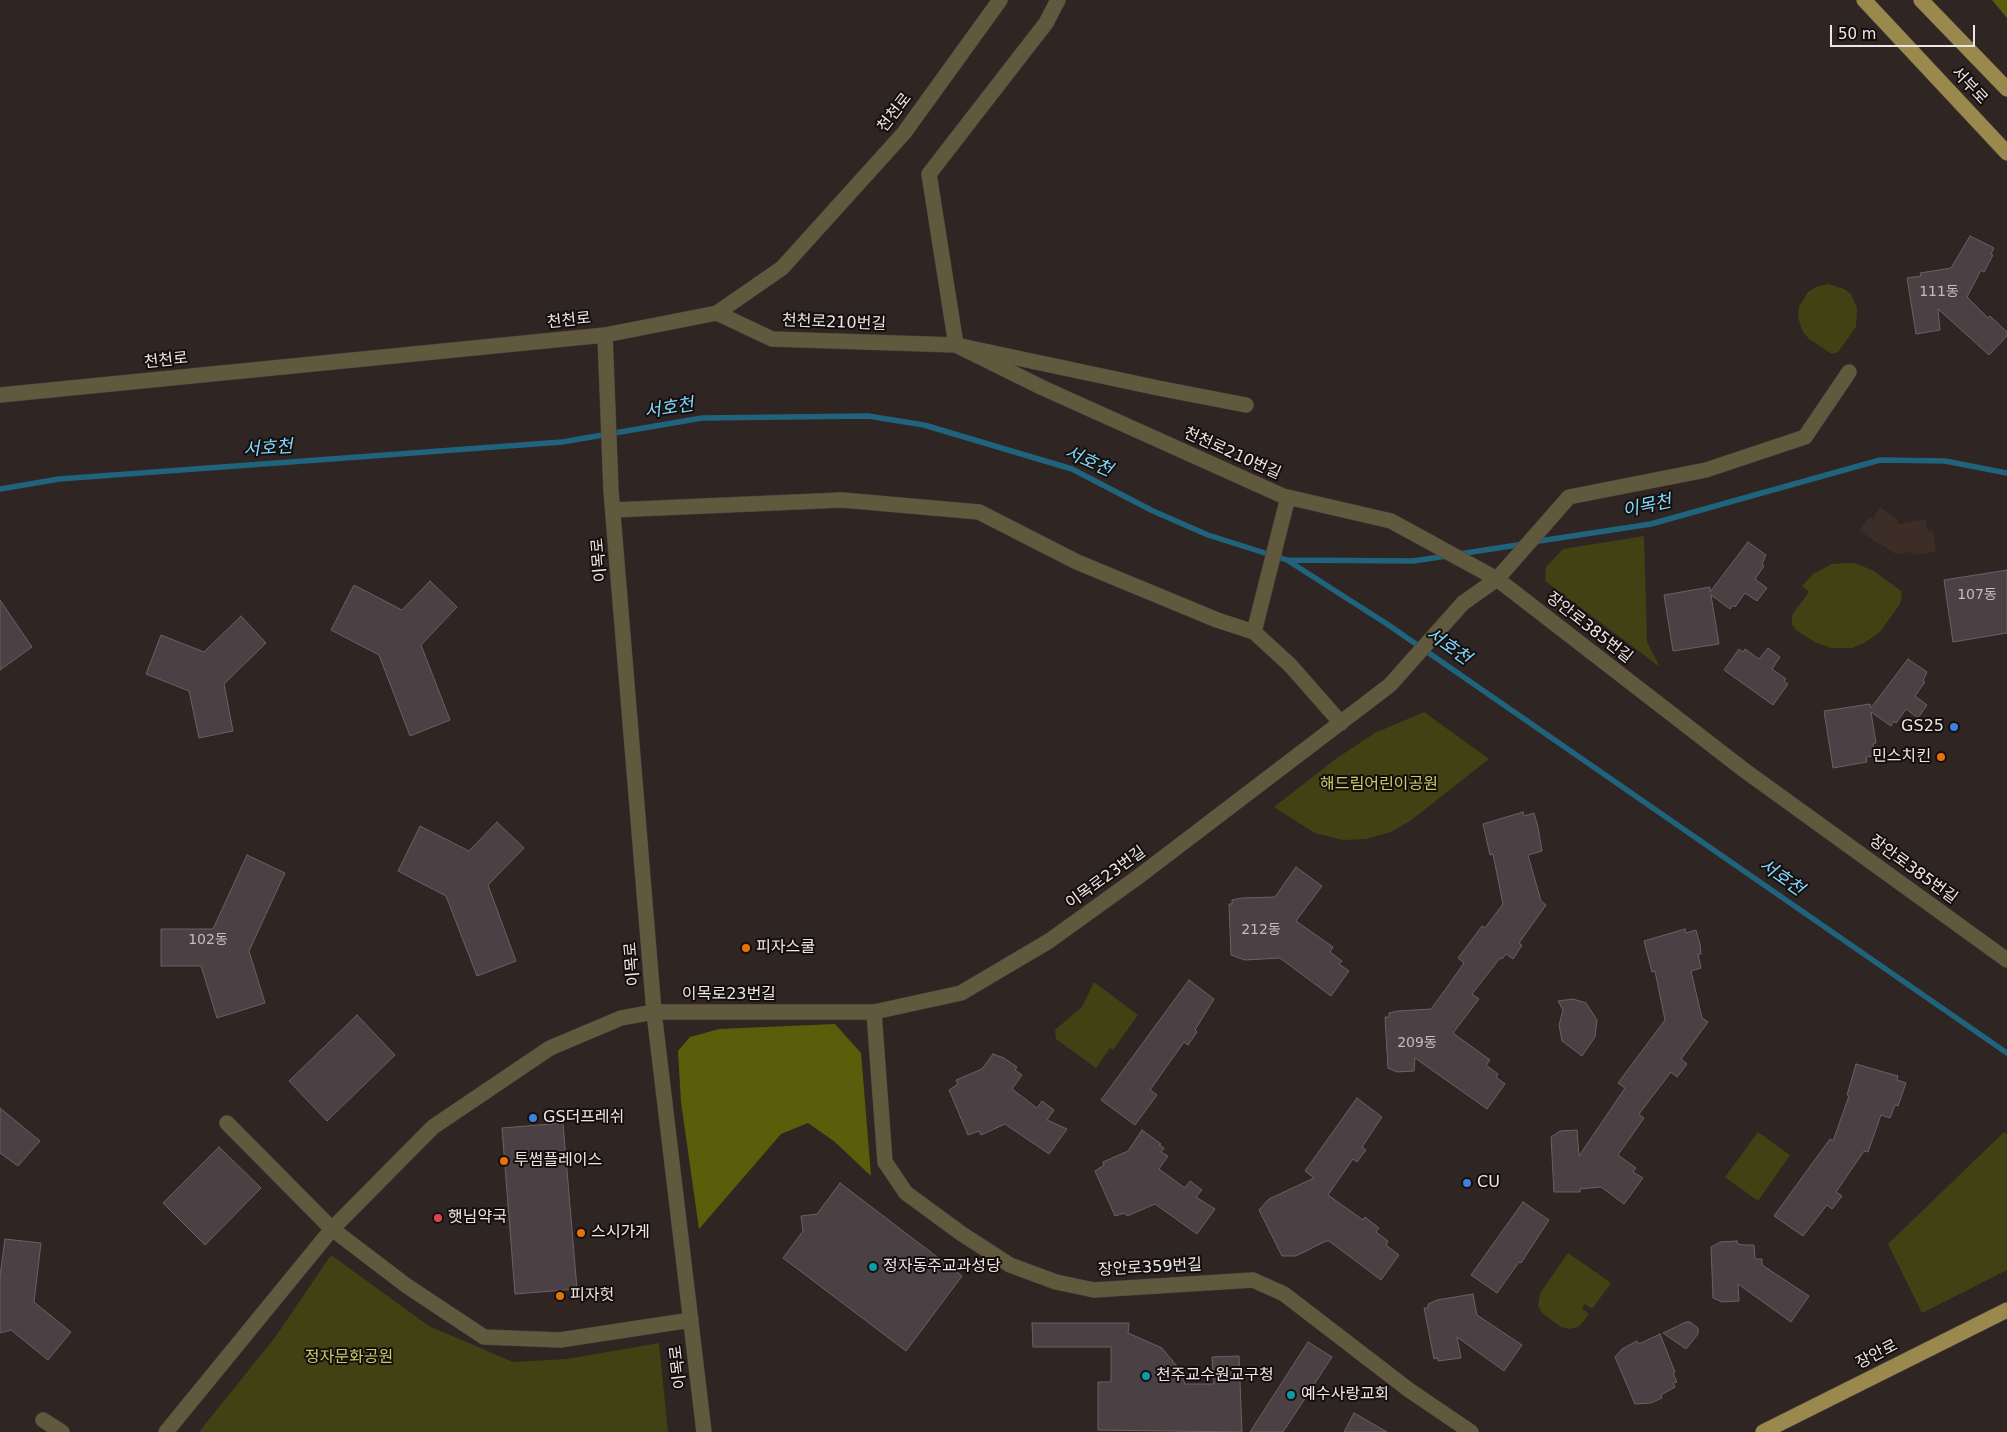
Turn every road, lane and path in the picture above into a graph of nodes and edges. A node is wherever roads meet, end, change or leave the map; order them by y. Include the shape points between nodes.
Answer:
1 (1000, 0) edge
2 (1058, 0) edge
3 (1864, 0) edge
4 (1921, 0) edge
5 (2007, 89) edge
6 (2007, 153) edge
7 (717, 313) junction
8 (605, 335) junction
9 (956, 345) junction
10 (1849, 372) dead end
11 (0, 395) edge
12 (1246, 405) dead end
13 (1287, 500) junction
14 (613, 510) junction
15 (1497, 579) junction
16 (1254, 632) junction
17 (1341, 723) junction
18 (2007, 960) edge
19 (654, 1012) junction
20 (874, 1012) junction
21 (227, 1123) dead end
22 (332, 1229) junction
23 (2007, 1310) edge
24 (691, 1320) junction
25 (44, 1420) dead end
26 (62, 1432) edge
27 (166, 1432) edge
28 (704, 1432) edge
29 (1471, 1432) edge
30 (1764, 1432) edge

1 - 7 street, 천천로 via 904,133 782,268
2 - 9 street via 1046,23 929,174
3 - 6 main road, 서부로
4 - 5 main road, 서부로
7 - 8 street, 천천로
7 - 9 street, 천천로210번길 via 772,339
8 - 11 street, 천천로
8 - 14 street, 이목로
9 - 12 street, 천천로210번길
9 - 13 street, 천천로210번길
10 - 15 street via 1805,437 1706,470 1569,497
13 - 15 street, 천천로210번길 via 1391,521
13 - 16 street
14 - 16 street via 842,500 979,512 1077,562
14 - 19 street, 이목로
15 - 17 street, 이목로23번길 via 1463,603 1390,685
15 - 18 street, 장안로385번길 via 1744,770
16 - 17 street via 1290,665
17 - 20 street, 이목로23번길 via 1049,941 960,993
19 - 20 street, 이목로23번길
19 - 22 street, 이목로23번길 via 621,1018 542,1053 433,1127
19 - 24 street, 이목로
20 - 29 street, 장안로359번길 via 884,1162 906,1193 962,1234 1010,1265 1056,1282 1094,1290 1253,1280 1284,1294 1409,1390
21 - 22 street
22 - 24 street via 484,1337 560,1340
22 - 27 street, 이목로23번길
23 - 30 main road, 장안로
24 - 28 street, 이목로
25 - 26 street

